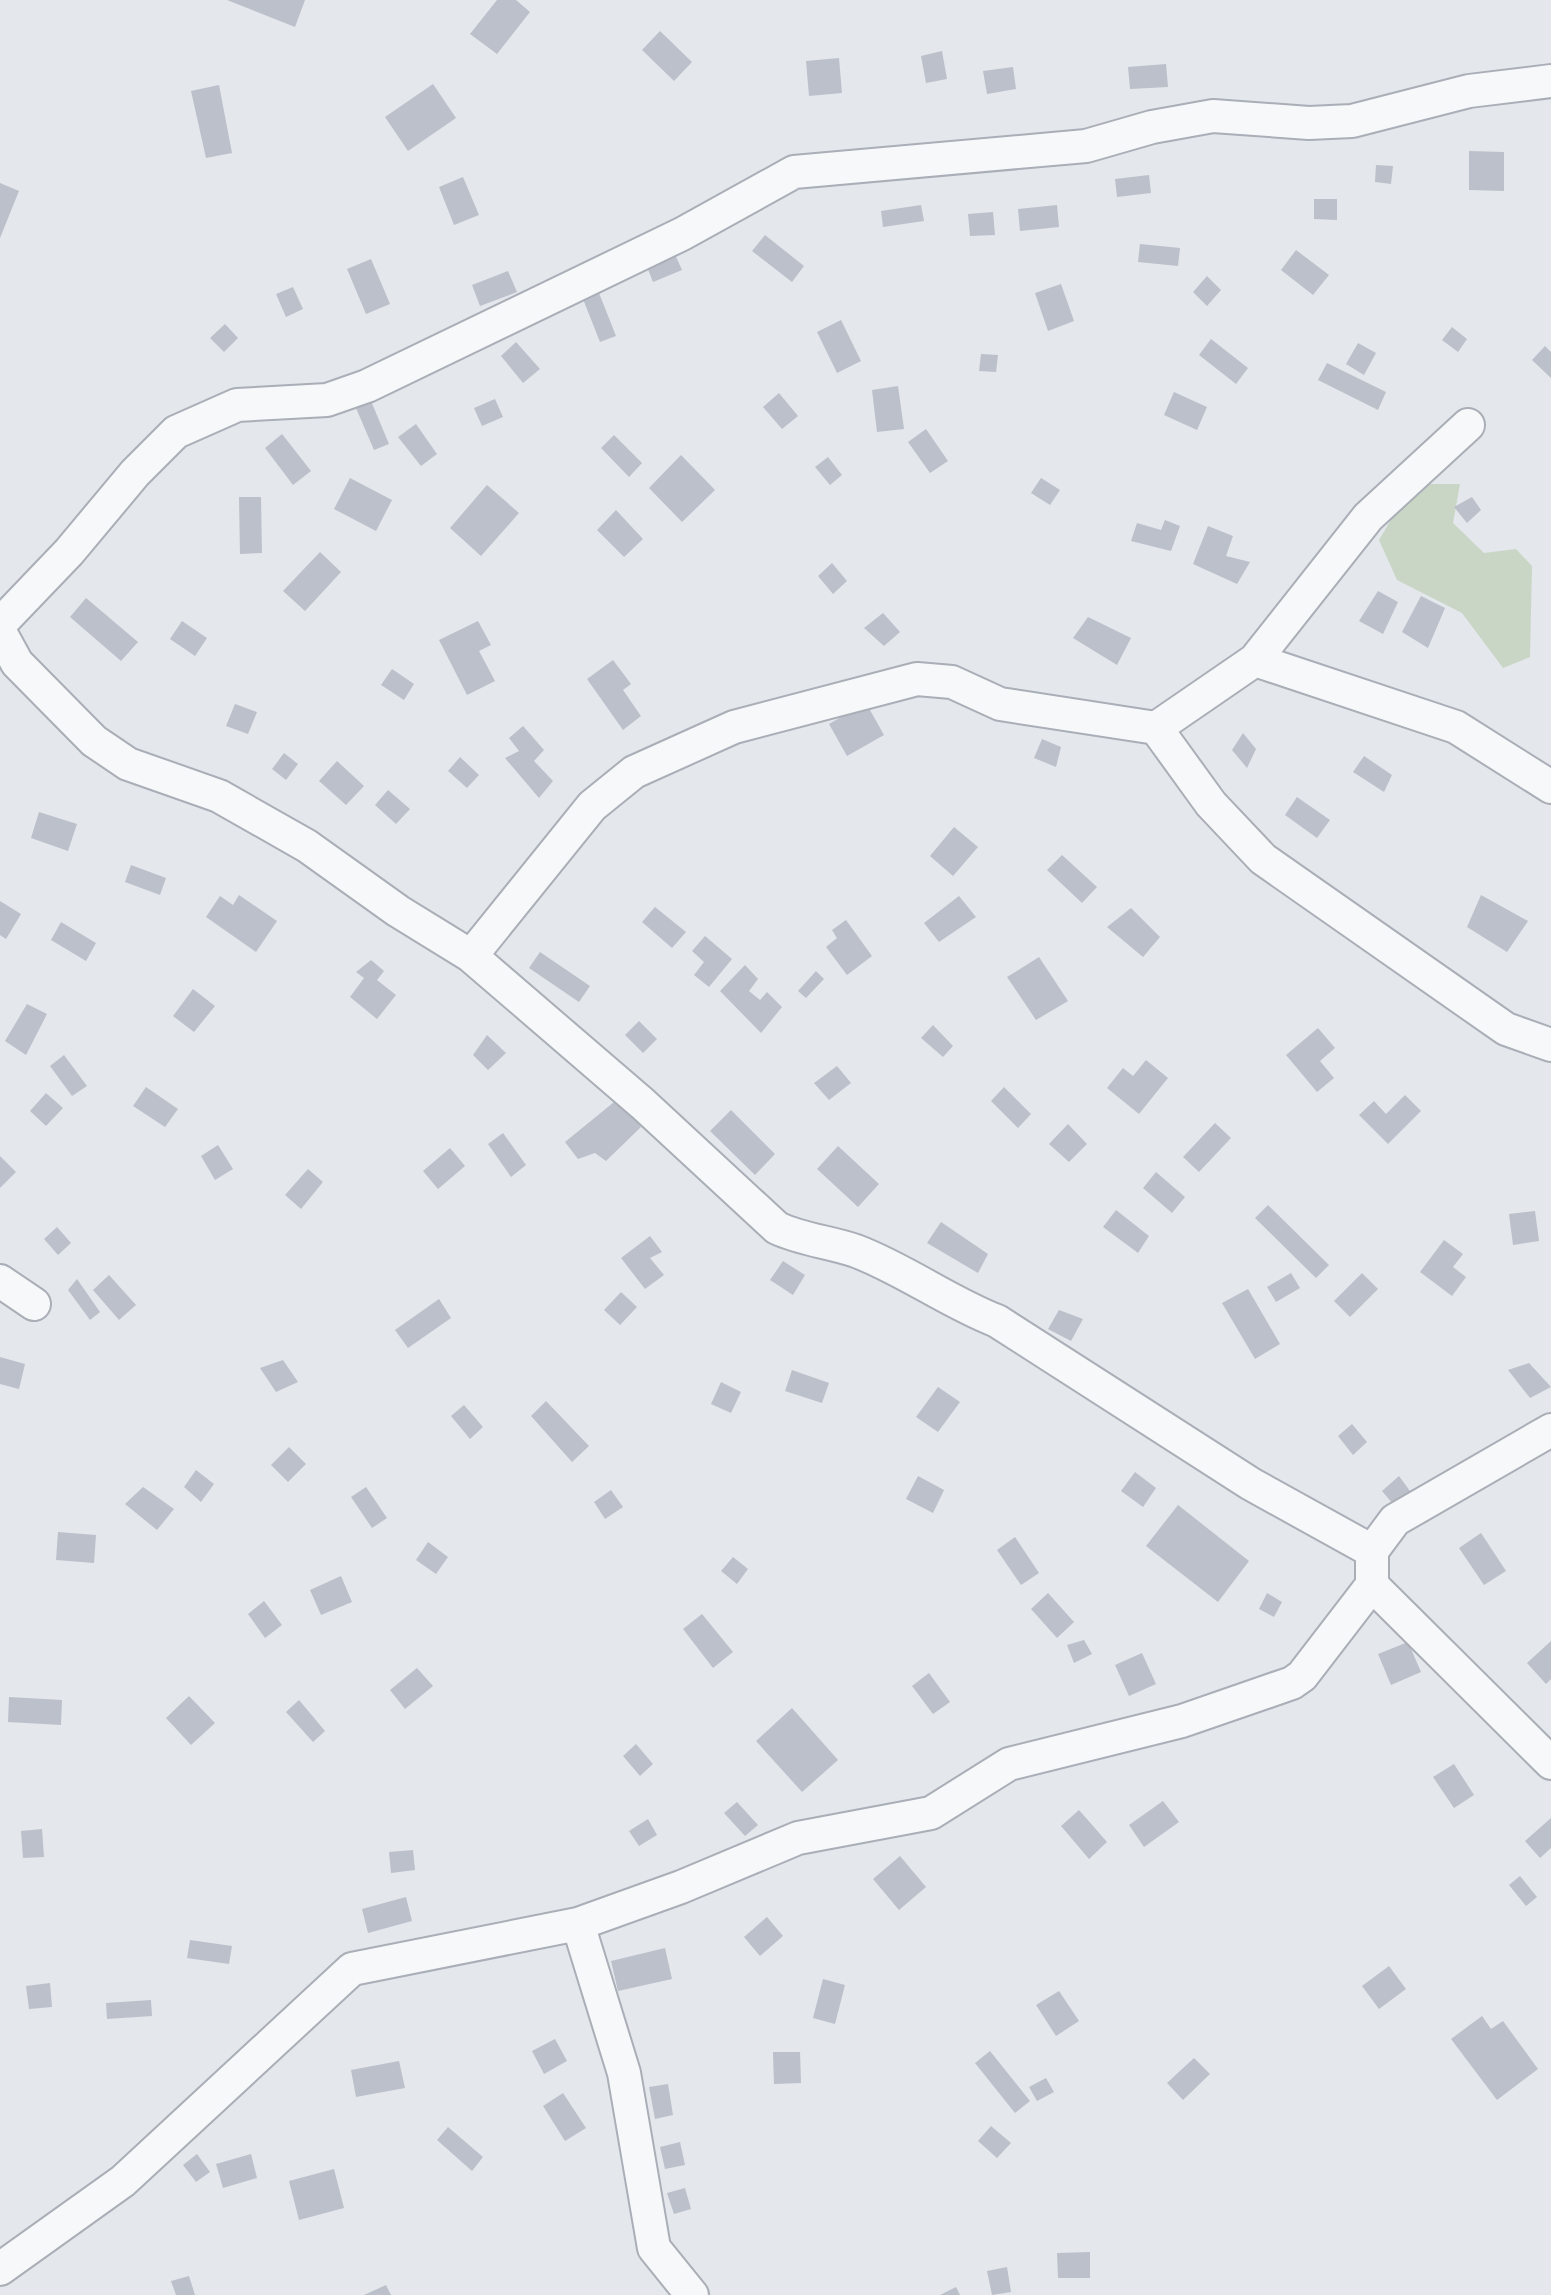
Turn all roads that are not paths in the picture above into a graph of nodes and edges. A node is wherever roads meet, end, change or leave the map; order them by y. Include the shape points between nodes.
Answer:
1 (1551, 81) edge
2 (1468, 425) dead end
3 (0, 624) edge
4 (0, 632) edge
5 (1255, 660) junction
6 (1156, 728) junction
7 (1551, 787) edge
8 (471, 956) junction
9 (1551, 1045) edge
10 (0, 1281) edge
11 (34, 1304) dead end
12 (1551, 1430) edge
13 (1372, 1551) junction
14 (1372, 1585) junction
15 (1551, 1763) edge
16 (578, 1924) junction
17 (0, 2269) edge
18 (692, 2295) edge

1 - 3 street via 1469,91 1352,121 1213,116 1086,146 794,172 682,234 367,386 327,400 237,405 176,432
2 - 5 street via 1368,517
4 - 8 street via 17,663 94,741 128,764 219,796 295,839
5 - 6 street
5 - 7 street via 1456,727
6 - 8 street via 1000,704 952,682 917,679 734,727 634,772 592,806
6 - 9 street via 1211,804 1263,859 1506,1029
8 - 13 street via 777,1228 856,1251 997,1321 1251,1484
10 - 11 street
12 - 13 street via 1395,1520
13 - 14 street
14 - 15 street
14 - 16 street via 1292,1683 1182,1721 1009,1764 931,1813 798,1838
16 - 17 street via 352,1969 123,2181
16 - 18 street via 624,2073 654,2248

